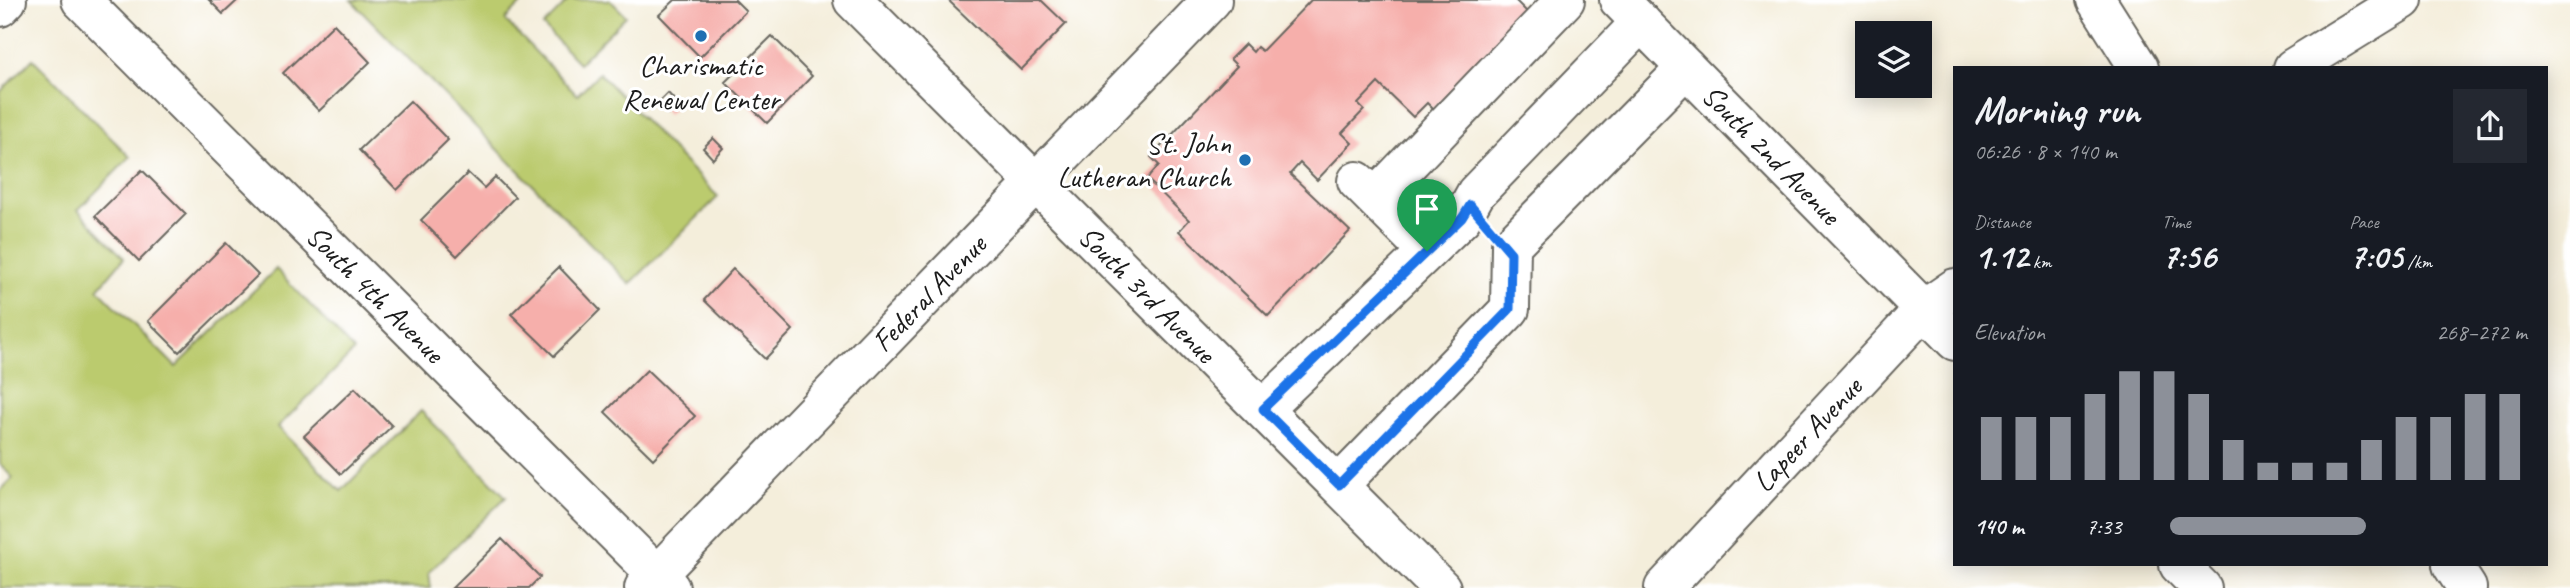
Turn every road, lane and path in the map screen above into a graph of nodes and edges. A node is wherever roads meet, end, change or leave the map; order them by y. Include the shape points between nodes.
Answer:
1 (7, 0) edge
2 (81, 0) edge
3 (853, 0) edge
4 (1212, 0) edge
5 (1565, 0) edge
6 (2096, 0) edge
7 (2403, 0) edge
8 (0, 7) edge
9 (1630, 11) edge
10 (2138, 66) edge
11 (2296, 66) edge
12 (1686, 68) junction
13 (1036, 180) junction
14 (1470, 205) junction
15 (1427, 251) junction
16 (1511, 253) junction
17 (1953, 289) edge
18 (1923, 310) junction
19 (1953, 339) edge
20 (1263, 409) junction
21 (1339, 485) junction
22 (2180, 566) edge
23 (2453, 566) edge
24 (657, 584) edge
25 (1441, 588) edge
26 (1664, 588) edge
27 (2202, 588) edge
28 (2467, 588) edge

1 - 8 street
2 - 24 street, South 4th Avenue
3 - 13 street, South 3rd Avenue
4 - 13 street, Federal Avenue
5 - 15 street via 1366,189
6 - 10 street
7 - 11 street
9 - 12 street, South 2nd Avenue
9 - 14 street
12 - 16 street via 1511,245
12 - 18 street, South 2nd Avenue
13 - 20 street, South 3rd Avenue
13 - 24 street, Federal Avenue
14 - 15 street
14 - 16 street
15 - 20 street
16 - 21 street via 1510,309
17 - 18 street, Lapeer Avenue
18 - 19 street, South 2nd Avenue
18 - 26 street, Lapeer Avenue
20 - 21 street, South 3rd Avenue
21 - 25 street, South 3rd Avenue
22 - 27 street
23 - 28 street

